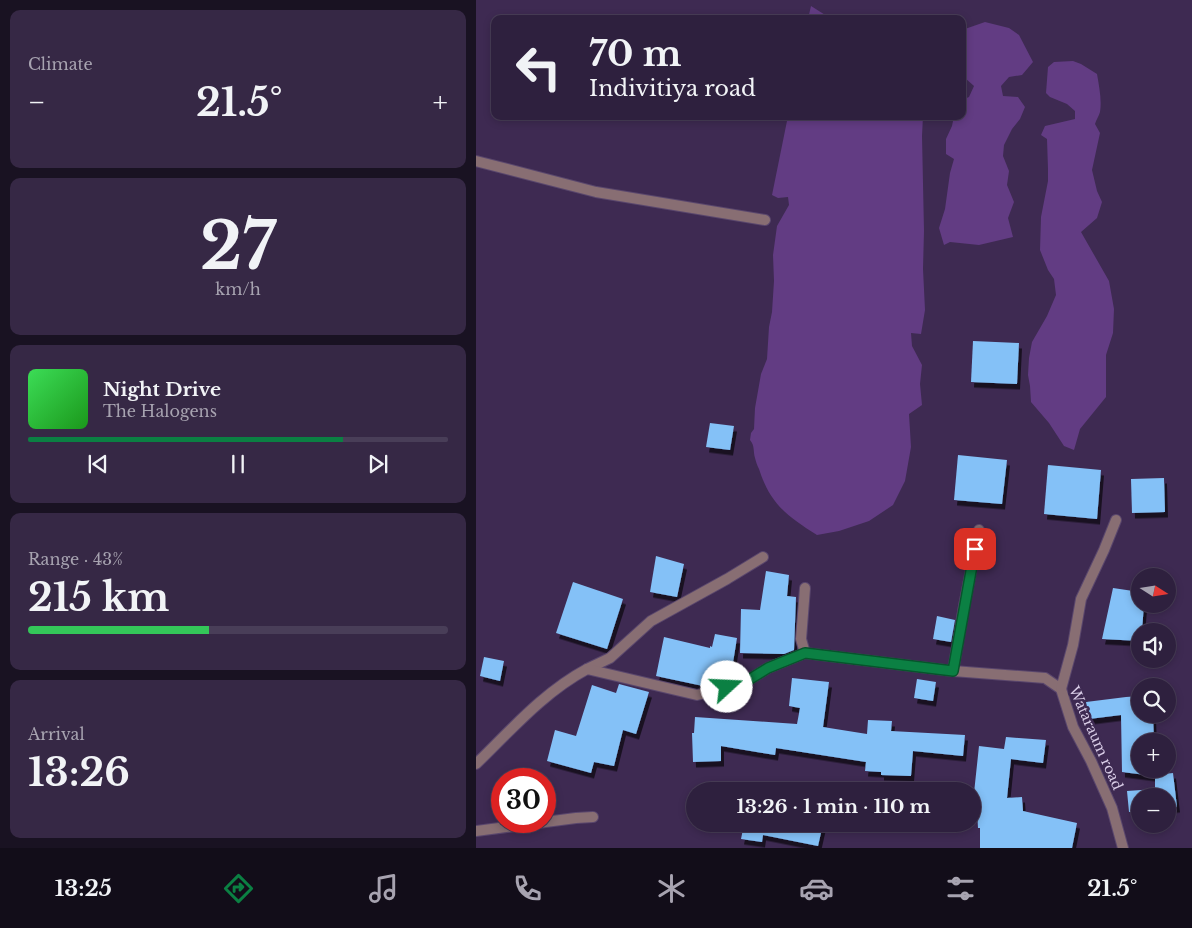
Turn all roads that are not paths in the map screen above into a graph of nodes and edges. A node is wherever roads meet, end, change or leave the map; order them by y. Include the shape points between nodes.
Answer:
1 (476, 161) edge
2 (765, 220) dead end
3 (1116, 520) dead end
4 (979, 530) dead end
5 (763, 557) dead end
6 (805, 588) dead end
7 (805, 653) junction
8 (587, 669) junction
9 (953, 671) junction
10 (1061, 689) junction
11 (476, 764) edge
12 (593, 817) dead end
13 (476, 831) edge
14 (1123, 848) edge

1 - 2 street via 596,192
3 - 10 street via 1081,599
4 - 9 street
5 - 8 street via 651,621 610,658
6 - 7 street via 801,639
7 - 8 street via 768,668 742,684 697,695
7 - 9 street, Wataraum road
8 - 11 street via 536,705
9 - 10 street, Wataraum road via 1045,678
10 - 14 street, Wataraum road via 1074,727 1112,808
12 - 13 street

